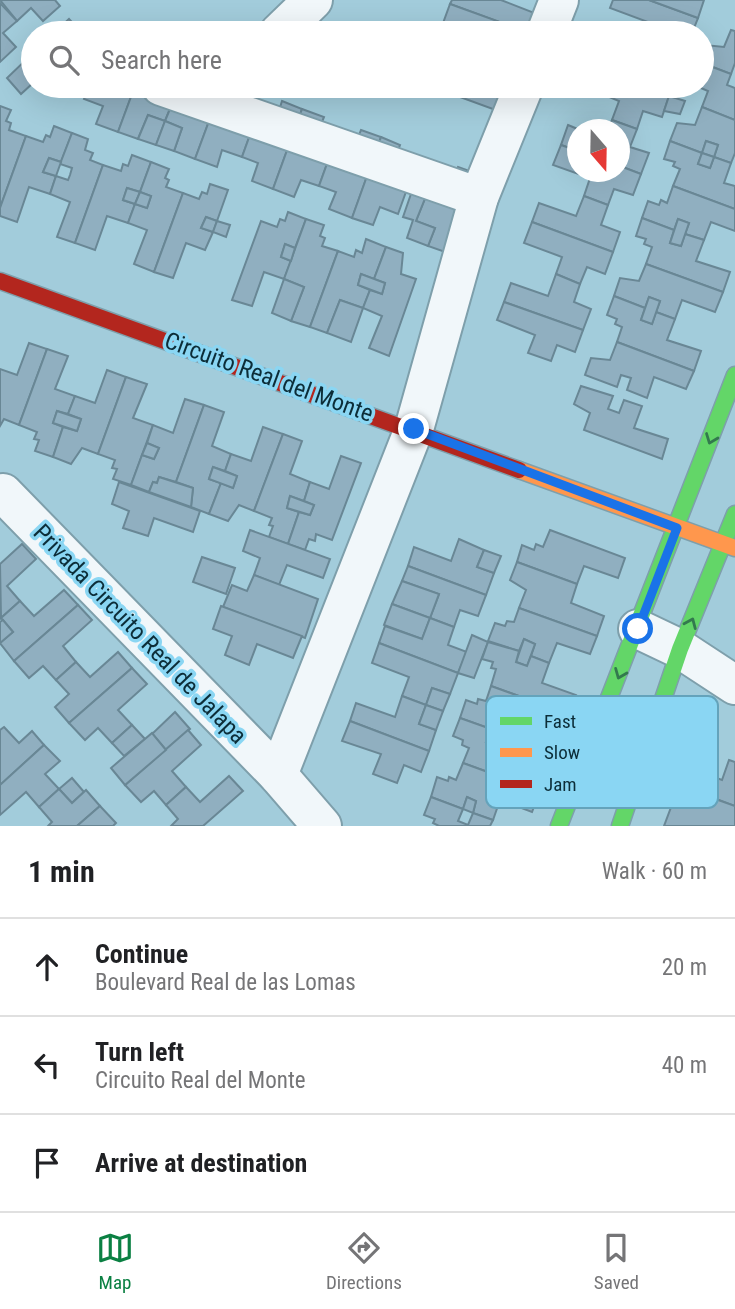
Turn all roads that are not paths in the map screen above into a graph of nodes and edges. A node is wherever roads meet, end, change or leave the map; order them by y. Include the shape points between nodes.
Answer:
1 (313, 0) edge
2 (559, 0) edge
3 (291, 21) edge
4 (551, 21) edge
5 (226, 98) edge
6 (519, 98) edge
7 (479, 197) junction
8 (0, 281) edge
9 (735, 375) edge
10 (414, 429) junction
11 (3, 493) dead end
12 (735, 514) edge
13 (677, 528) junction
14 (729, 546) edge
15 (638, 629) junction
16 (680, 649) junction
17 (735, 685) edge
18 (611, 696) edge
19 (664, 696) edge
20 (278, 775) junction
21 (566, 808) edge
22 (626, 808) edge
23 (322, 826) edge
24 (559, 826) edge
25 (620, 826) edge

1 - 3 street
2 - 4 street
5 - 7 street
6 - 7 street
7 - 10 street
8 - 10 street, Circuito Real del Monte
9 -> 13 street
10 - 13 street, Circuito Real del Monte
10 - 20 street
11 - 20 street, Privada Circuito Real de Jalapa
12 - 14 street
13 - 14 street, Circuito Real del Monte
13 - 15 street
16 -> 14 street
15 - 16 street
15 -> 18 street
16 - 17 street
16 - 19 street
20 - 23 street, Privada Circuito Real de Jalapa
21 -> 24 street
22 - 25 street

